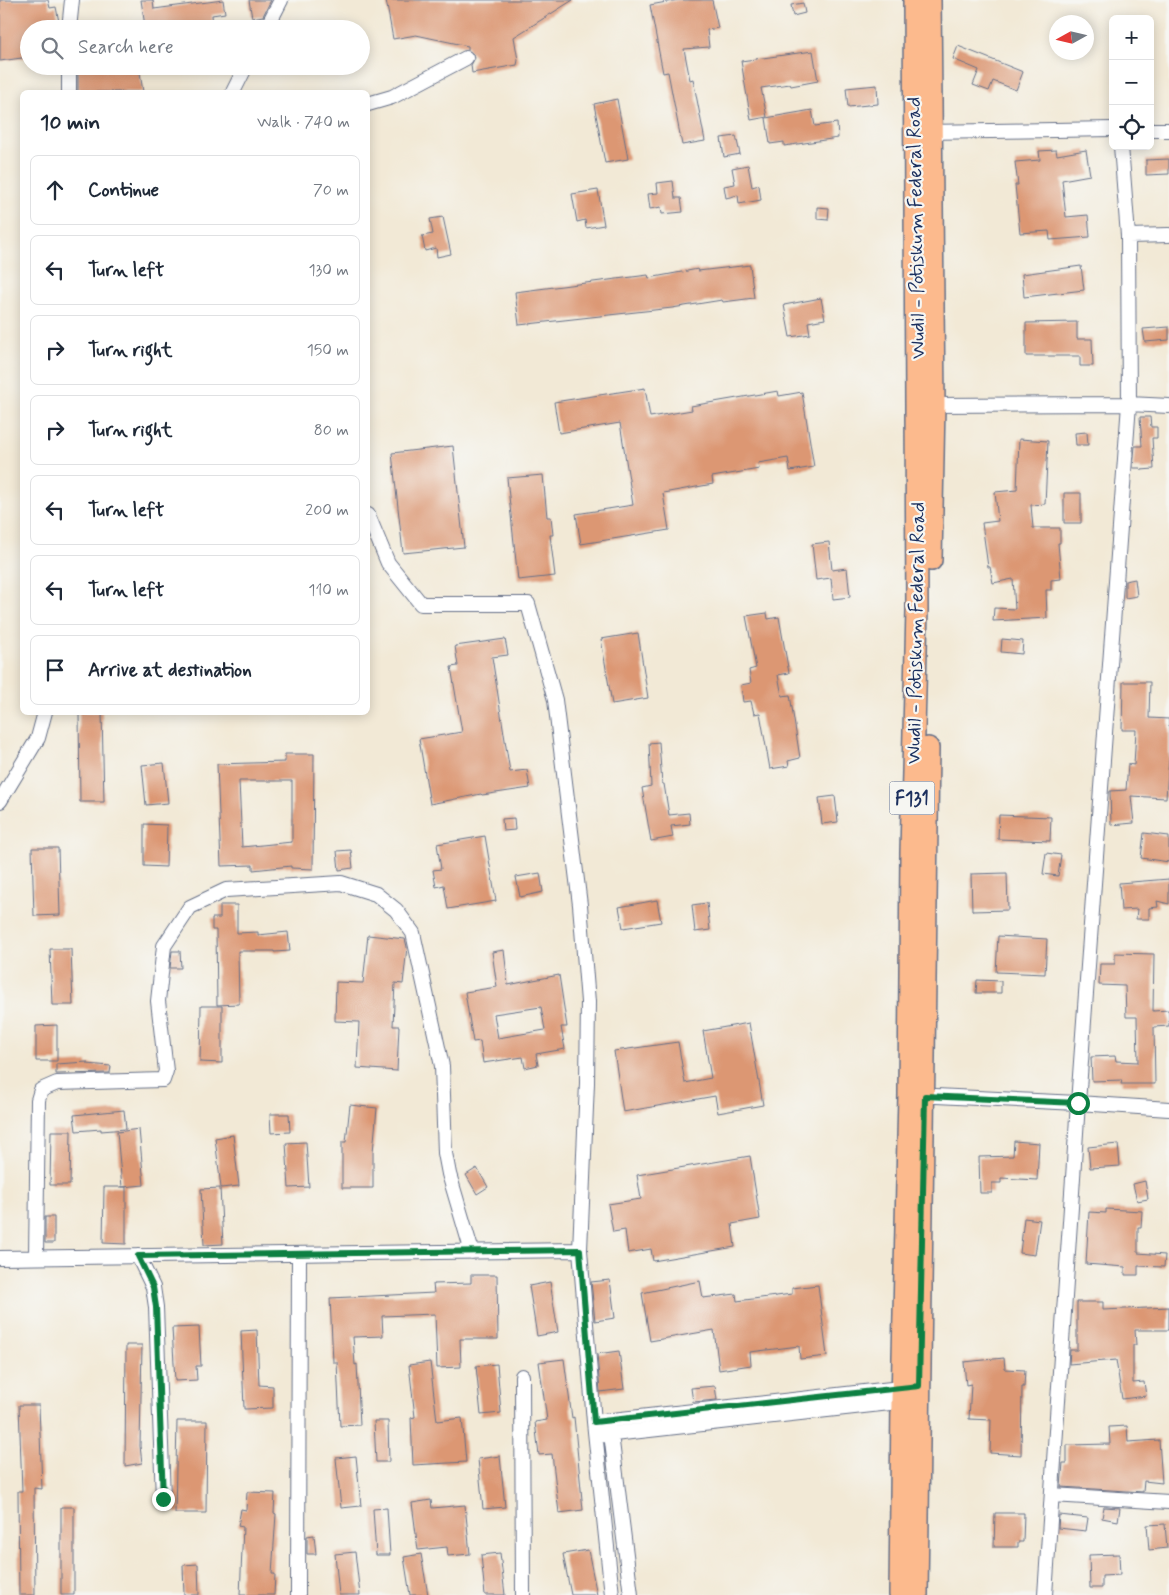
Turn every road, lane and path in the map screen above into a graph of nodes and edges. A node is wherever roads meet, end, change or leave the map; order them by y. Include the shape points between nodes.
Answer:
1 (72, 0) edge
2 (281, 0) edge
3 (914, 0) edge
4 (930, 0) edge
5 (71, 20) edge
6 (271, 20) edge
7 (466, 58) dead end
8 (68, 75) edge
9 (242, 75) edge
10 (69, 90) edge
11 (234, 90) edge
12 (370, 103) edge
13 (1109, 129) edge
14 (1154, 130) edge
15 (1169, 130) edge
16 (922, 132) junction
17 (1121, 150) edge
18 (1169, 234) edge
19 (1128, 236) junction
20 (1129, 404) junction
21 (934, 405) junction
22 (1169, 406) edge
23 (926, 429) junction
24 (370, 521) edge
25 (44, 715) edge
26 (0, 801) edge
27 (917, 1095) junction
28 (1078, 1103) junction
29 (1169, 1109) edge
30 (580, 1250) junction
31 (472, 1252) junction
32 (299, 1254) junction
33 (138, 1256) junction
34 (36, 1257) junction
35 (0, 1258) edge
36 (522, 1376) dead end
37 (911, 1394) junction
38 (610, 1428) junction
39 (595, 1429) junction
40 (1052, 1494) junction
41 (163, 1499) dead end
42 (1169, 1502) edge
43 (298, 1595) edge
44 (523, 1595) edge
45 (612, 1595) edge
46 (631, 1595) edge
47 (900, 1595) edge
48 (917, 1595) edge
49 (1045, 1595) edge

1 - 5 street
2 - 6 street
3 - 16 main road, Wudil - Potiskum Federal Road / F131
4 - 16 main road, Wudil - Potiskum Federal Road / F131
7 - 12 street via 392,97
8 - 10 street
9 - 11 street
13 - 16 street
14 - 15 street
16 - 21 main road, Wudil - Potiskum Federal Road / F131
16 - 23 main road, Wudil - Potiskum Federal Road / F131
17 - 19 street
18 - 19 street
19 - 20 street
20 - 21 street
20 - 22 street
20 - 28 street
21 - 23 main road, Wudil - Potiskum Federal Road / F131
23 - 27 main road, Wudil - Potiskum Federal Road / F131 via 928,750
24 - 30 street via 388,563 421,604 528,604 555,700 580,905 588,1002
25 - 26 street via 38,738
27 - 28 street
27 - 37 main road, Wudil - Potiskum Federal Road / F131
28 - 29 street
28 - 40 street
30 - 31 street
30 - 39 street
31 - 32 street
31 - 34 street via 445,1153 442,1066 413,933 396,910 376,894 341,883 226,890 190,908 164,946 158,1000 166,1071 162,1080 57,1084 41,1090 38,1100
32 - 33 street
32 - 43 street
33 - 34 street
33 - 41 street via 153,1287 156,1307
34 - 35 street
36 - 44 street
37 - 38 street
37 - 47 main road, Wudil - Potiskum Federal Road / F131
37 - 48 main road, Wudil - Potiskum Federal Road / F131
38 - 39 street
38 - 46 street
39 - 45 street
40 - 42 street
40 - 49 street

